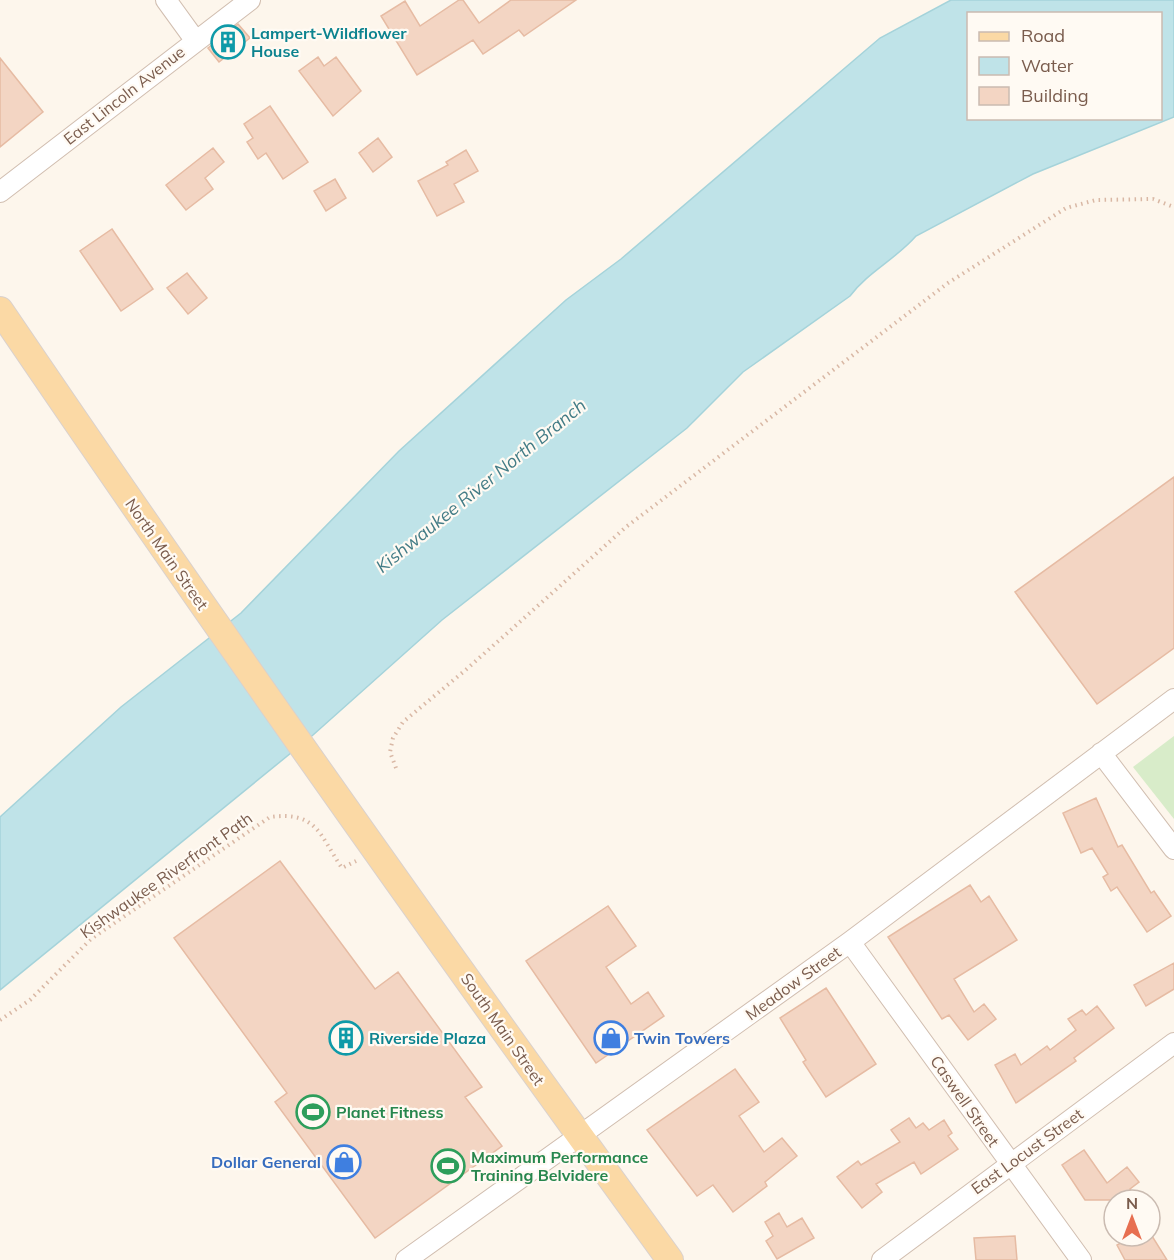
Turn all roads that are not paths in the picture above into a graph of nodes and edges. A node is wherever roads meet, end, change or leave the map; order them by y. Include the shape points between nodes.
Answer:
1 (166, 0) edge
2 (250, 0) edge
3 (195, 40) junction
4 (0, 192) edge
5 (0, 310) edge
6 (1174, 699) edge
7 (1101, 753) junction
8 (337, 796) joint
9 (1174, 849) edge
10 (850, 942) junction
11 (1174, 1043) edge
12 (580, 1137) junction
13 (1009, 1163) junction
14 (406, 1260) edge
15 (669, 1260) edge
16 (882, 1260) edge
17 (1081, 1260) edge

1 - 3 street
2 - 3 street, East Lincoln Avenue
3 - 4 street, East Lincoln Avenue
5 - 8 main road, North Main Street
6 - 7 street, Meadow Street
7 - 9 street
7 - 10 street, Meadow Street
8 - 12 main road, South Main Street
10 - 12 street, Meadow Street
10 - 13 street, Caswell Street
11 - 13 street, East Locust Street
12 - 14 street, Meadow Street
12 - 15 main road, South Main Street
13 - 16 street, East Locust Street
13 - 17 street, Caswell Street

